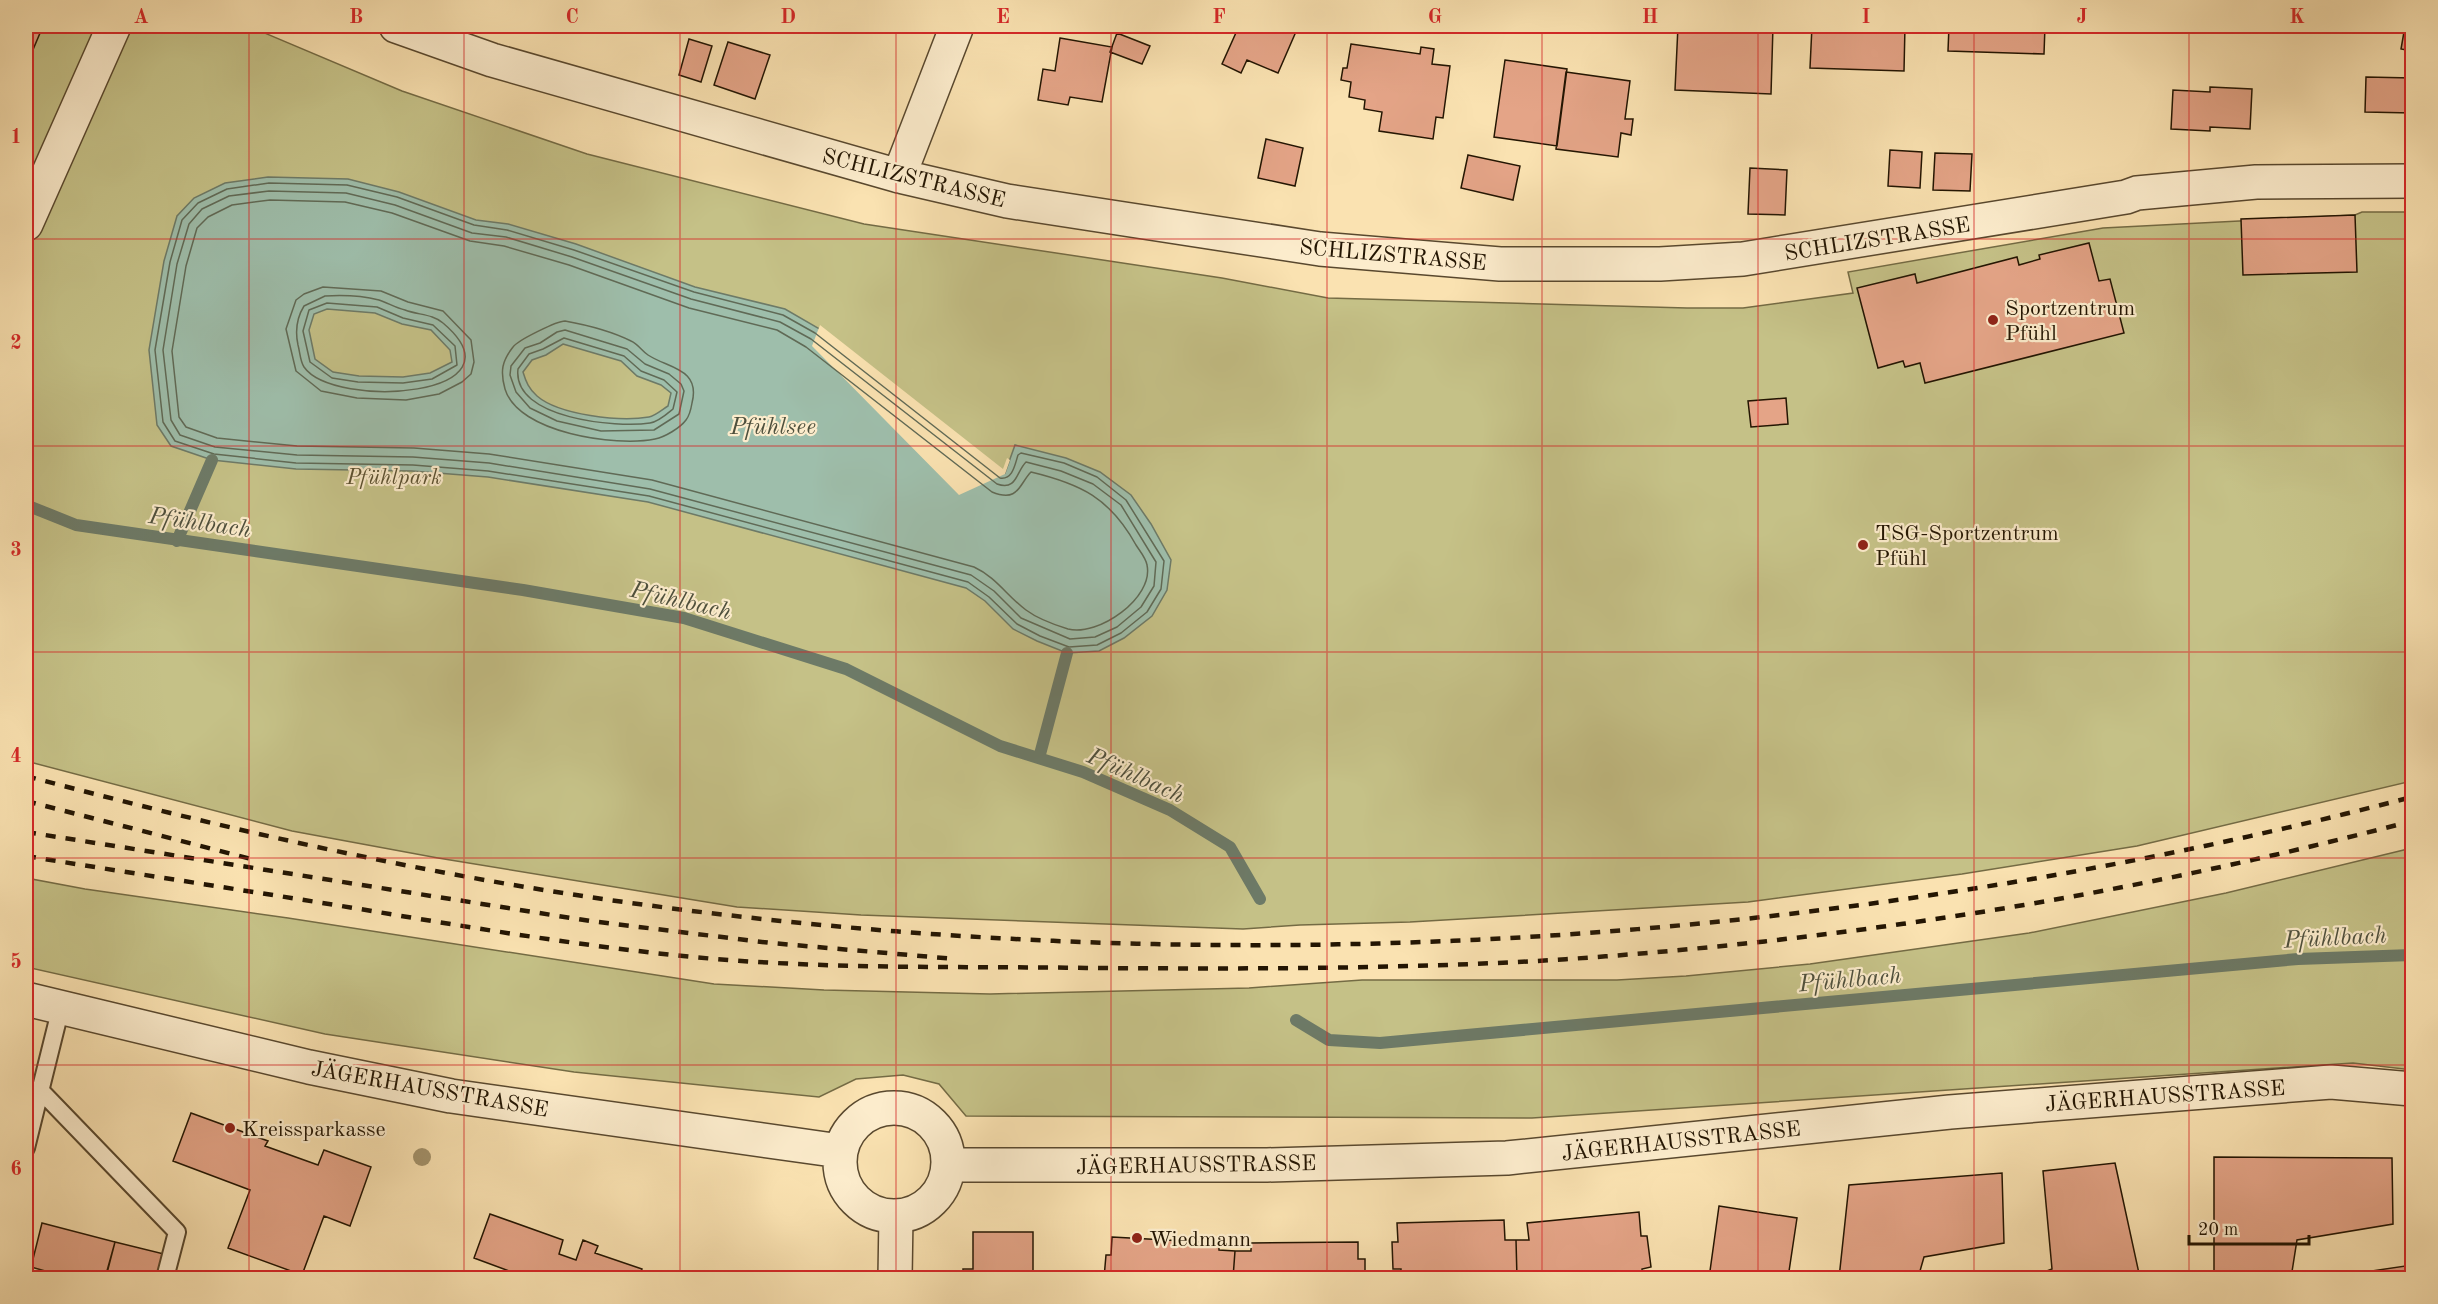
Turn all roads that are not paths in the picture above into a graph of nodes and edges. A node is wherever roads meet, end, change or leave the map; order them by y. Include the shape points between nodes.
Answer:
1 (114, 26) edge
2 (396, 26) edge
3 (957, 26) edge
4 (898, 176) junction
5 (2412, 181) edge
6 (26, 224) edge
7 (26, 999) edge
8 (61, 1008) junction
9 (2412, 1089) edge
10 (40, 1090) junction
11 (26, 1148) edge
12 (840, 1151) junction
13 (948, 1165) junction
14 (896, 1216) junction
15 (165, 1278) edge
16 (895, 1278) edge

1 - 6 street
2 - 4 street, SCHLIZSTRASSE via 492,60
3 - 4 street
4 - 5 street, SCHLIZSTRASSE via 1007,201 1320,249 1500,264 1660,264 1743,259 2137,193 2256,182
7 - 8 street, JÄGERHAUSSTRASSE
8 - 10 lane
8 - 12 street, JÄGERHAUSSTRASSE via 451,1096
9 - 13 street, JÄGERHAUSSTRASSE via 2331,1082 1950,1112 1507,1158 1267,1165
10 - 11 lane
10 - 15 lane via 177,1232
12 - 13 street via 858,1121 872,1112 892,1108 913,1111 930,1122 945,1143
12 - 14 street via 845,1186 857,1201 875,1212
13 - 14 street via 943,1185 928,1204
14 - 16 street

